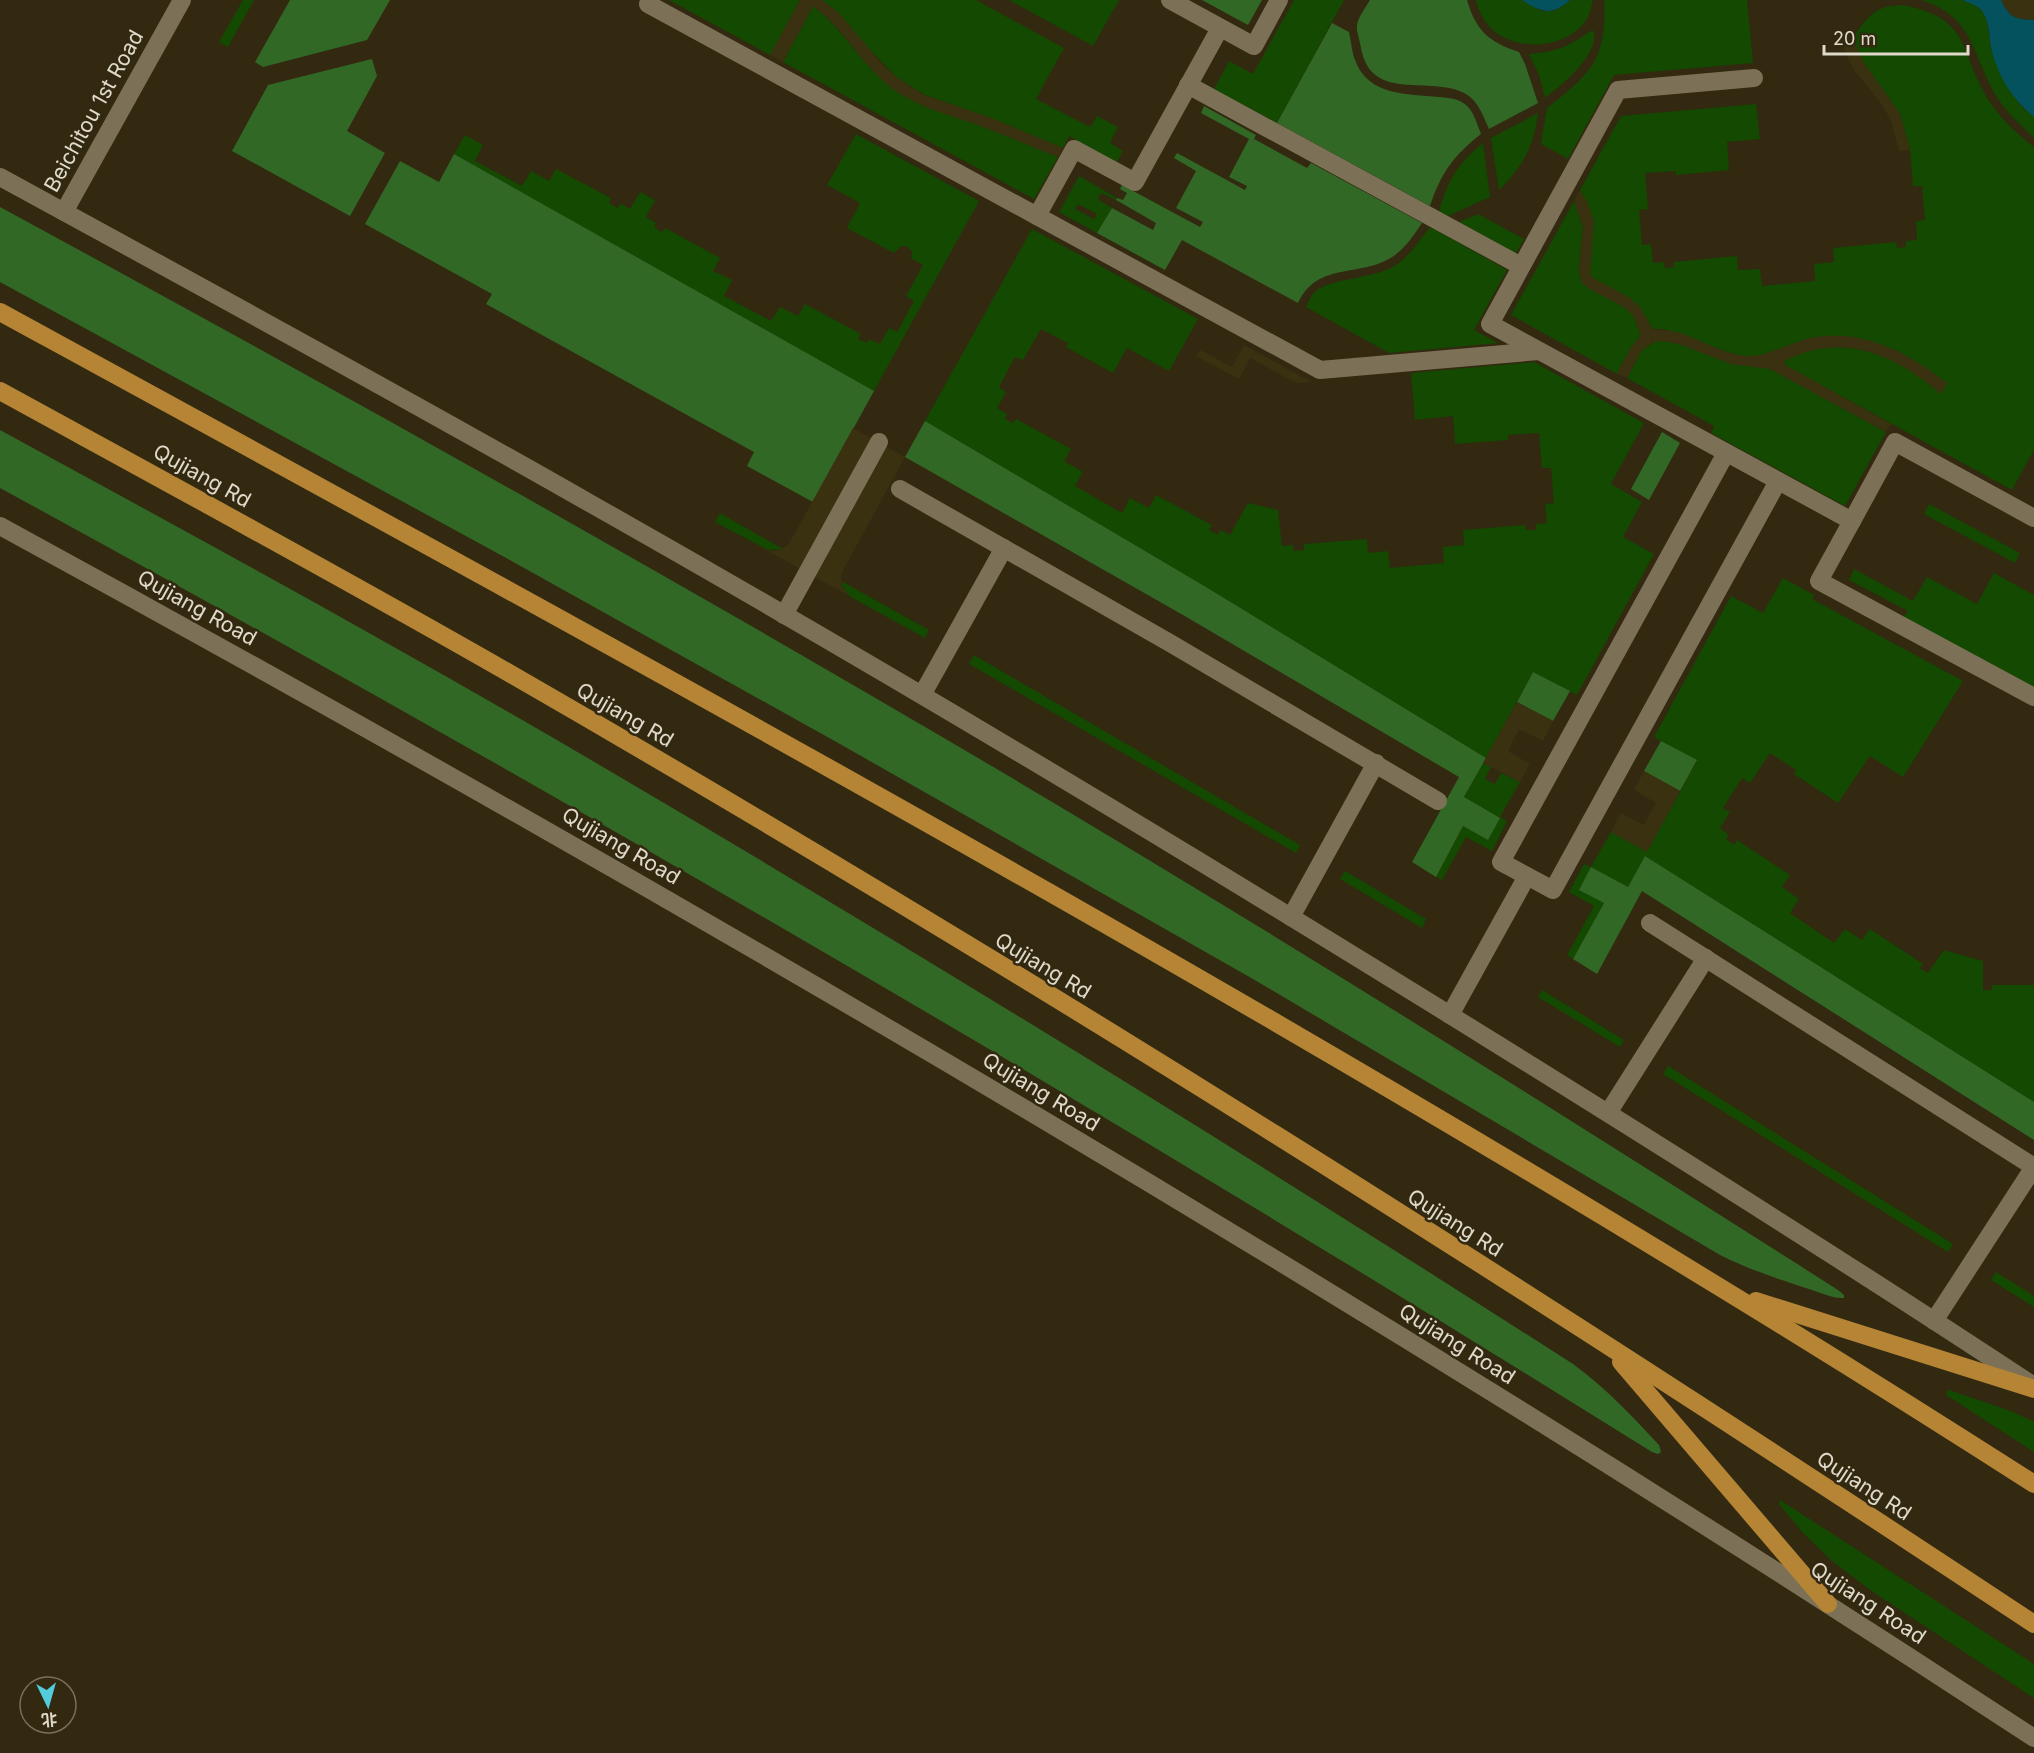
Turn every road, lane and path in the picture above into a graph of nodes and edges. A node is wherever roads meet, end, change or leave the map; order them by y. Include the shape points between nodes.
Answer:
1 (182, 0) edge
2 (650, 0) edge
3 (1170, 0) edge
4 (1279, 0) edge
5 (1220, 28) junction
6 (1754, 78) dead end
7 (1188, 85) junction
8 (0, 177) edge
9 (63, 212) junction
10 (1037, 216) junction
11 (1521, 266) junction
12 (0, 312) edge
13 (1539, 351) junction
14 (0, 391) edge
15 (879, 442) dead end
16 (1726, 453) junction
17 (1778, 481) junction
18 (900, 489) dead end
19 (2034, 518) edge
20 (1852, 521) junction
21 (0, 526) edge
22 (1004, 548) junction
23 (784, 615) junction
24 (922, 695) junction
25 (2034, 698) edge
26 (1376, 764) junction
27 (1438, 801) dead end
28 (1527, 876) junction
29 (1291, 916) junction
30 (1650, 923) dead end
31 (1706, 958) junction
32 (1450, 1015) junction
33 (1608, 1113) junction
34 (2034, 1167) edge
35 (1727, 1291) junction
36 (1934, 1321) junction
37 (1608, 1347) junction
38 (2034, 1387) edge
39 (2034, 1484) edge
40 (1828, 1604) junction
41 (2034, 1624) edge
42 (2034, 1738) edge

1 - 9 main road, Beichitou 1st Road
2 - 10 main road via 648,4
3 - 5 main road
4 - 5 main road via 1254,46
5 - 7 main road
6 - 11 main road via 1618,90
7 - 10 main road via 1135,182 1074,149
7 - 11 main road
8 - 9 main road
9 - 23 main road via 441,418
10 - 13 main road via 1320,370
11 - 13 main road via 1490,324
12 - 35 highway via 876,795 1308,1042
13 - 16 main road
14 - 37 highway, Qujiang Rd via 369,594 744,811 1218,1100
15 - 23 main road
16 - 17 main road
16 - 28 main road via 1501,862
17 - 20 main road
17 - 28 main road via 1553,890
18 - 22 main road
19 - 20 main road via 1895,442
20 - 25 main road via 1819,580
21 - 40 main road, Qujiang Road via 446,772 950,1064 1376,1321
22 - 24 main road
22 - 26 main road
23 - 24 main road
24 - 29 main road
26 - 27 main road
26 - 29 main road
28 - 32 main road
29 - 32 main road
30 - 31 main road
31 - 33 main road
31 - 34 main road
32 - 33 main road
33 - 36 main road
34 - 36 main road
35 - 38 highway
35 - 39 highway
36 - 38 main road
37 - 40 highway
37 - 41 highway, Qujiang Rd
40 - 42 main road, Qujiang Road

